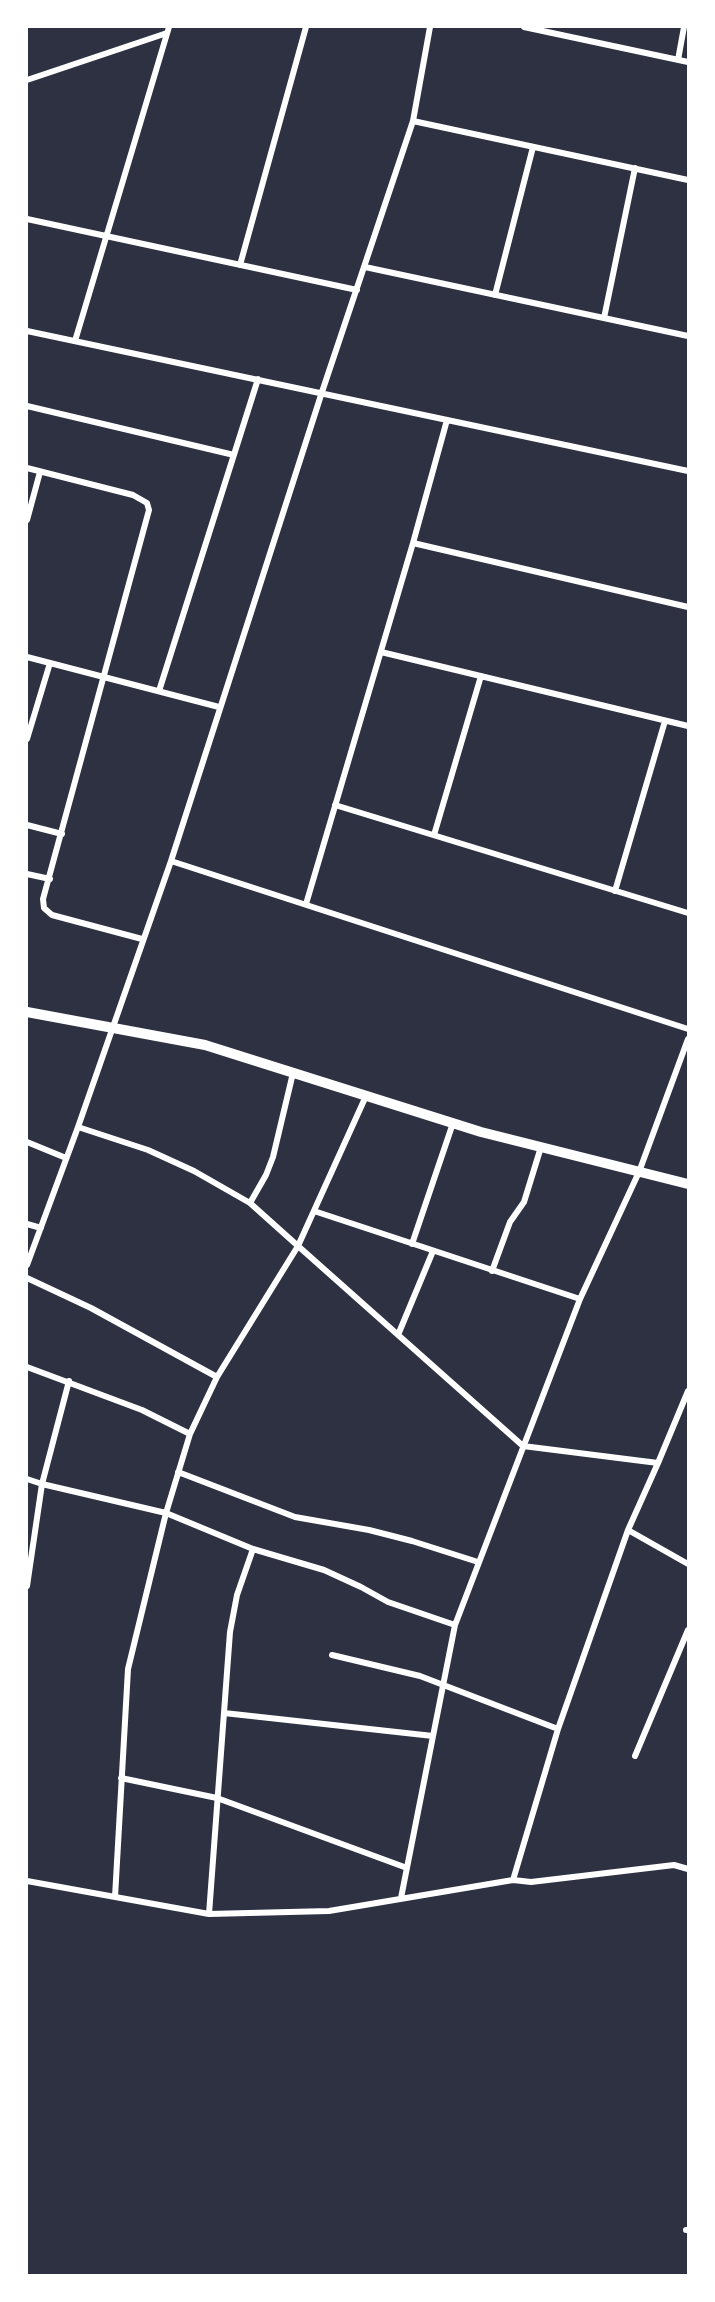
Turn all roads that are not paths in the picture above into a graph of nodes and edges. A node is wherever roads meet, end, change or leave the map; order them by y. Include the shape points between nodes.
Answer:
1 (306, 27) edge
2 (430, 27) edge
3 (524, 27) edge
4 (574, 27) edge
5 (684, 27) edge
6 (168, 30) edge
7 (573, 36) junction
8 (678, 60) junction
9 (688, 62) edge
10 (27, 80) edge
11 (413, 121) junction
12 (533, 147) junction
13 (635, 168) junction
14 (688, 180) edge
15 (27, 219) edge
16 (105, 236) junction
17 (240, 265) junction
18 (365, 267) junction
19 (357, 290) junction
20 (495, 295) junction
21 (604, 318) junction
22 (27, 331) edge
23 (688, 336) edge
24 (75, 341) junction
25 (258, 379) junction
26 (322, 392) junction
27 (27, 406) edge
28 (447, 420) junction
29 (234, 455) junction
30 (27, 468) edge
31 (688, 471) edge
32 (40, 472) junction
33 (27, 520) edge
34 (413, 543) junction
35 (688, 607) edge
36 (381, 652) junction
37 (27, 657) edge
38 (50, 663) junction
39 (481, 676) junction
40 (104, 677) junction
41 (159, 692) junction
42 (219, 707) junction
43 (664, 720) junction
44 (688, 726) edge
45 (27, 740) edge
46 (335, 805) junction
47 (27, 825) edge
48 (62, 834) junction
49 (434, 835) junction
50 (171, 861) junction
51 (27, 874) edge
52 (50, 879) junction
53 (615, 891) junction
54 (306, 904) junction
55 (688, 913) edge
56 (142, 939) junction
57 (27, 1012) edge
58 (112, 1028) junction
59 (688, 1029) edge
60 (688, 1039) edge
61 (293, 1073) junction
62 (366, 1096) junction
63 (453, 1124) junction
64 (78, 1127) junction
65 (27, 1142) edge
66 (541, 1147) junction
67 (66, 1158) junction
68 (639, 1172) junction
69 (688, 1184) edge
70 (250, 1203) junction
71 (314, 1212) junction
72 (27, 1224) edge
73 (41, 1227) junction
74 (412, 1244) junction
75 (298, 1245) junction
76 (433, 1251) junction
77 (27, 1264) edge
78 (492, 1270) junction
79 (27, 1278) edge
80 (580, 1299) junction
81 (398, 1335) junction
82 (27, 1367) edge
83 (217, 1377) junction
84 (69, 1381) junction
85 (688, 1391) edge
86 (190, 1434) junction
87 (523, 1446) junction
88 (658, 1463) junction
89 (178, 1472) junction
90 (27, 1479) edge
91 (42, 1484) junction
92 (166, 1513) junction
93 (628, 1530) junction
94 (253, 1549) junction
95 (478, 1562) junction
96 (688, 1564) edge
97 (27, 1586) edge
98 (455, 1625) junction
99 (688, 1630) edge
100 (332, 1655) dead end
101 (443, 1685) junction
102 (224, 1713) junction
103 (558, 1729) junction
104 (433, 1737) junction
105 (635, 1756) dead end
106 (121, 1778) junction
107 (218, 1798) junction
108 (407, 1868) junction
109 (688, 1869) edge
110 (513, 1880) junction
111 (27, 1881) edge
112 (115, 1897) junction
113 (401, 1898) junction
114 (209, 1914) junction

1 - 17 street
2 - 11 street
3 - 7 street
4 - 7 street
5 - 8 street
6 - 10 street
6 - 16 street
7 - 8 street
8 - 9 street
11 - 12 street
11 - 18 street
12 - 13 street
12 - 20 street
13 - 14 street
13 - 21 street
15 - 16 street
16 - 17 street
16 - 24 street
17 - 19 street
18 - 19 street
18 - 20 street
19 - 26 street
20 - 21 street
21 - 23 street
22 - 24 street
24 - 25 street
25 - 26 street
25 - 29 street
26 - 28 street
26 - 42 street
27 - 29 street
28 - 31 street
28 - 34 street
29 - 41 street
30 - 32 street
32 - 33 street
32 - 40 street via 147,502 149,510
34 - 35 street
34 - 36 street
36 - 39 street
36 - 46 street
37 - 38 street
38 - 40 street
38 - 45 street
39 - 43 street
39 - 49 street
40 - 41 street
40 - 48 street
41 - 42 street
42 - 50 street
43 - 44 street
43 - 53 street
46 - 49 street
46 - 54 street
47 - 48 street
48 - 52 street
49 - 53 street
50 - 54 street
50 - 56 street
51 - 52 street
52 - 56 street via 43,899 46,912
53 - 55 street
54 - 59 street
56 - 58 street
57 - 58 street
58 - 61 street via 205,1045
58 - 64 street
60 - 68 street
61 - 62 street
61 - 70 street via 273,1157
62 - 63 street
62 - 71 street
63 - 66 street
63 - 74 street
64 - 67 street
64 - 70 street via 148,1150
65 - 67 street
66 - 68 street
66 - 78 street via 524,1202 510,1222
67 - 73 street
68 - 69 street
68 - 80 street
70 - 75 street
71 - 74 street
71 - 75 street
72 - 73 street
73 - 77 street
74 - 76 street
75 - 81 street
75 - 83 street
76 - 78 street
76 - 81 street
78 - 80 street
79 - 83 street
80 - 87 street
81 - 87 street
82 - 84 street
83 - 86 street
84 - 86 street
84 - 91 street
85 - 88 street
86 - 89 street
87 - 88 street
87 - 95 street
88 - 93 street
89 - 92 street
89 - 95 street via 294,1517 369,1530
90 - 91 street
91 - 92 street
91 - 97 street
92 - 94 street
92 - 106 street via 128,1669
93 - 96 street
93 - 103 street
94 - 98 street via 324,1570 388,1602
94 - 102 street via 237,1595 230,1632
95 - 98 street
98 - 101 street
99 - 105 street
100 - 101 street via 402,1670
101 - 103 street
101 - 104 street
102 - 104 street
102 - 107 street
103 - 110 street
104 - 108 street
106 - 107 street
106 - 112 street
107 - 108 street
107 - 114 street
108 - 113 street
109 - 110 street via 674,1865 531,1882
110 - 113 street
111 - 112 street
112 - 114 street
113 - 114 street via 328,1911

